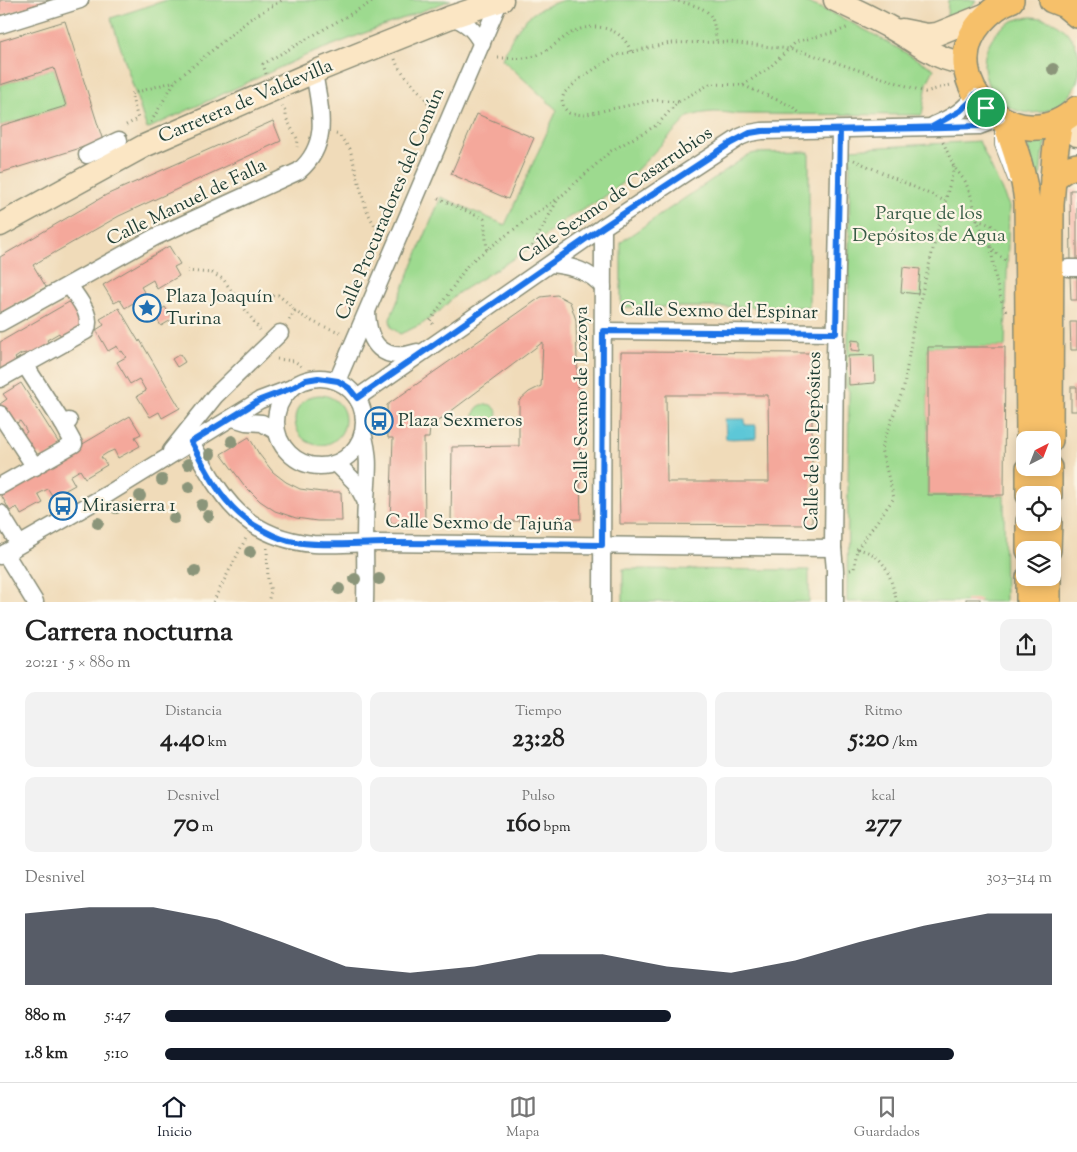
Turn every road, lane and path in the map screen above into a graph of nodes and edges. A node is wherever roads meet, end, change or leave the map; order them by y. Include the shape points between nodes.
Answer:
1 (78, 0) edge
2 (282, 0) edge
3 (501, 0) edge
4 (674, 0) edge
5 (835, 0) edge
6 (999, 5) edge
7 (452, 17) junction
8 (0, 25) edge
9 (852, 25) dead end
10 (890, 27) junction
11 (393, 41) junction
12 (717, 42) junction
13 (482, 44) junction
14 (789, 49) junction
15 (631, 52) junction
16 (498, 58) dead end
17 (314, 72) junction
18 (175, 80) junction
19 (967, 80) junction
20 (742, 85) junction
21 (678, 102) junction
22 (433, 116) dead end
23 (1002, 119) junction
24 (803, 120) dead end
25 (1071, 122) edge
26 (322, 128) junction
27 (930, 128) junction
28 (148, 129) dead end
29 (840, 130) junction
30 (121, 134) joint
31 (942, 140) dead end
32 (88, 155) dead end
33 (847, 156) dead end
34 (954, 166) junction
35 (1077, 166) edge
36 (1053, 178) junction
37 (438, 198) dead end
38 (559, 198) junction
39 (945, 201) junction
40 (977, 220) junction
41 (0, 225) edge
42 (603, 227) junction
43 (1007, 240) dead end
44 (991, 247) junction
45 (376, 249) dead end
46 (487, 250) junction
47 (533, 251) dead end
48 (551, 264) junction
49 (1012, 265) dead end
50 (187, 271) dead end
51 (69, 285) junction
52 (603, 287) junction
53 (238, 300) junction
54 (367, 309) junction
55 (295, 311) junction
56 (1009, 320) dead end
57 (0, 323) edge
58 (433, 324) dead end
59 (603, 331) junction
60 (836, 333) junction
61 (347, 334) dead end
62 (274, 338) junction
63 (426, 349) junction
64 (26, 365) junction
65 (338, 381) junction
66 (0, 383) edge
67 (292, 388) junction
68 (357, 398) junction
69 (0, 414) edge
70 (233, 418) junction
71 (276, 431) junction
72 (1029, 431) edge
73 (1050, 431) edge
74 (363, 433) junction
75 (191, 442) junction
76 (166, 456) junction
77 (337, 464) junction
78 (34, 467) junction
79 (0, 486) edge
80 (366, 502) junction
81 (0, 513) edge
82 (260, 528) junction
83 (366, 543) junction
84 (602, 545) junction
85 (833, 548) junction
86 (857, 549) junction
87 (8, 551) edge
88 (835, 570) junction
89 (1036, 586) edge
90 (1045, 596) edge
91 (34, 602) edge
92 (213, 602) edge
93 (268, 602) edge
94 (366, 602) edge
95 (602, 602) edge
96 (834, 602) edge
97 (897, 602) edge

1 - 8 street
2 - 18 path via 250,19
3 - 7 street, Carretera de Valdevilla
3 - 13 street, Calle Procuradores del Común
4 - 12 path via 710,14
5 - 10 street
6 - 10 street via 946,32 932,35
6 - 19 main road via 972,35 967,54
7 - 11 street, Carretera de Valdevilla
7 - 13 street via 467,23
9 - 14 path via 796,42
10 - 19 street via 954,62
11 - 17 street, Carretera de Valdevilla
11 - 22 path via 398,67 425,98
12 - 14 path
12 - 15 path via 670,43
13 - 54 street, Calle Procuradores del Común
14 - 19 path via 925,92
14 - 20 path via 769,68
15 - 16 path via 628,42 618,33 594,27 574,32 530,58
15 - 21 path via 617,56 582,77 564,93 564,108 569,113 582,115 654,100
17 - 26 street, Calle Manuel de Falla
17 - 41 street, Carretera de Valdevilla via 144,146
18 - 28 path
18 - 30 path via 131,94 138,119
19 - 23 main road via 986,108
19 - 27 street, Calle Sexmo de Casarrubios via 970,102
20 - 21 path via 710,84
20 - 24 path via 794,107
21 - 38 path via 656,125 611,151
23 - 25 main road via 1032,127
23 - 27 street, Calle Sexmo de Casarrubios via 979,126
23 - 72 main road via 1018,156 1028,202
25 - 36 main road
26 - 45 path via 339,135 350,149 366,209 379,234
26 - 51 street, Calle Manuel de Falla via 314,154 299,171 155,237
27 - 29 street, Calle Sexmo de Casarrubios
29 - 42 street, Calle Sexmo de Casarrubios via 750,133
29 - 60 street, Calle de los Depósitos
30 - 32 street
31 - 34 path
33 - 39 path
34 - 39 path
34 - 40 path via 965,181
35 - 36 main road
36 - 73 main road
37 - 46 path via 484,219
38 - 46 path
38 - 47 path via 532,247
39 - 86 path via 913,328 904,387 881,449 894,498
40 - 43 path via 991,225
40 - 44 path
42 - 48 street, Calle Sexmo de Casarrubios
42 - 52 street, Calle Sexmo de Lozoya
44 - 49 path
44 - 56 path via 999,295
46 - 58 path via 469,263 430,321
48 - 52 street, Calle Sexmo de Lozoya via 578,269
48 - 63 street, Calle Sexmo de Casarrubios
50 - 53 path via 212,273 223,279
51 - 57 street, Calle Manuel de Falla
51 - 64 street via 89,317 86,331
52 - 59 street, Calle Sexmo de Lozoya
53 - 55 path via 278,295
53 - 62 path
54 - 63 street via 371,338 378,348 397,356
54 - 65 street, Calle Procuradores del Común
55 - 61 path via 311,322
55 - 62 path
59 - 60 street, Calle Sexmo del Espinar
59 - 84 street, Calle Sexmo de Lozoya
60 - 85 street, Calle de los Depósitos
62 - 76 street via 215,396
63 - 68 street, Calle Sexmo de Casarrubios
64 - 66 street
64 - 78 street via 66,423 74,444
65 - 67 street via 318,378
65 - 68 street
67 - 70 street via 260,400
67 - 71 street via 278,407
68 - 74 street via 364,415
69 - 78 street
70 - 71 street via 262,423
70 - 75 street
71 - 77 street via 282,445 293,457 321,467
74 - 77 street via 358,446
74 - 80 street via 369,470
75 - 76 street
75 - 82 street, Calle Sexmo de Tajuña via 226,501 239,515
76 - 87 street via 108,494
77 - 80 street via 356,482
78 - 79 street
80 - 83 street
81 - 87 street
82 - 83 street, Calle Sexmo de Tajuña via 287,541
82 - 92 path
82 - 93 path via 271,591
83 - 84 street, Calle Sexmo de Tajuña
83 - 94 street
84 - 85 street, Calle Sexmo de Tajuña
84 - 95 street, Calle Sexmo de Lozoya
85 - 88 street, Calle de los Depósitos
86 - 88 path via 854,570
86 - 97 path via 868,551 888,569
87 - 91 street
88 - 96 street, Calle de los Depósitos
89 - 90 main road

